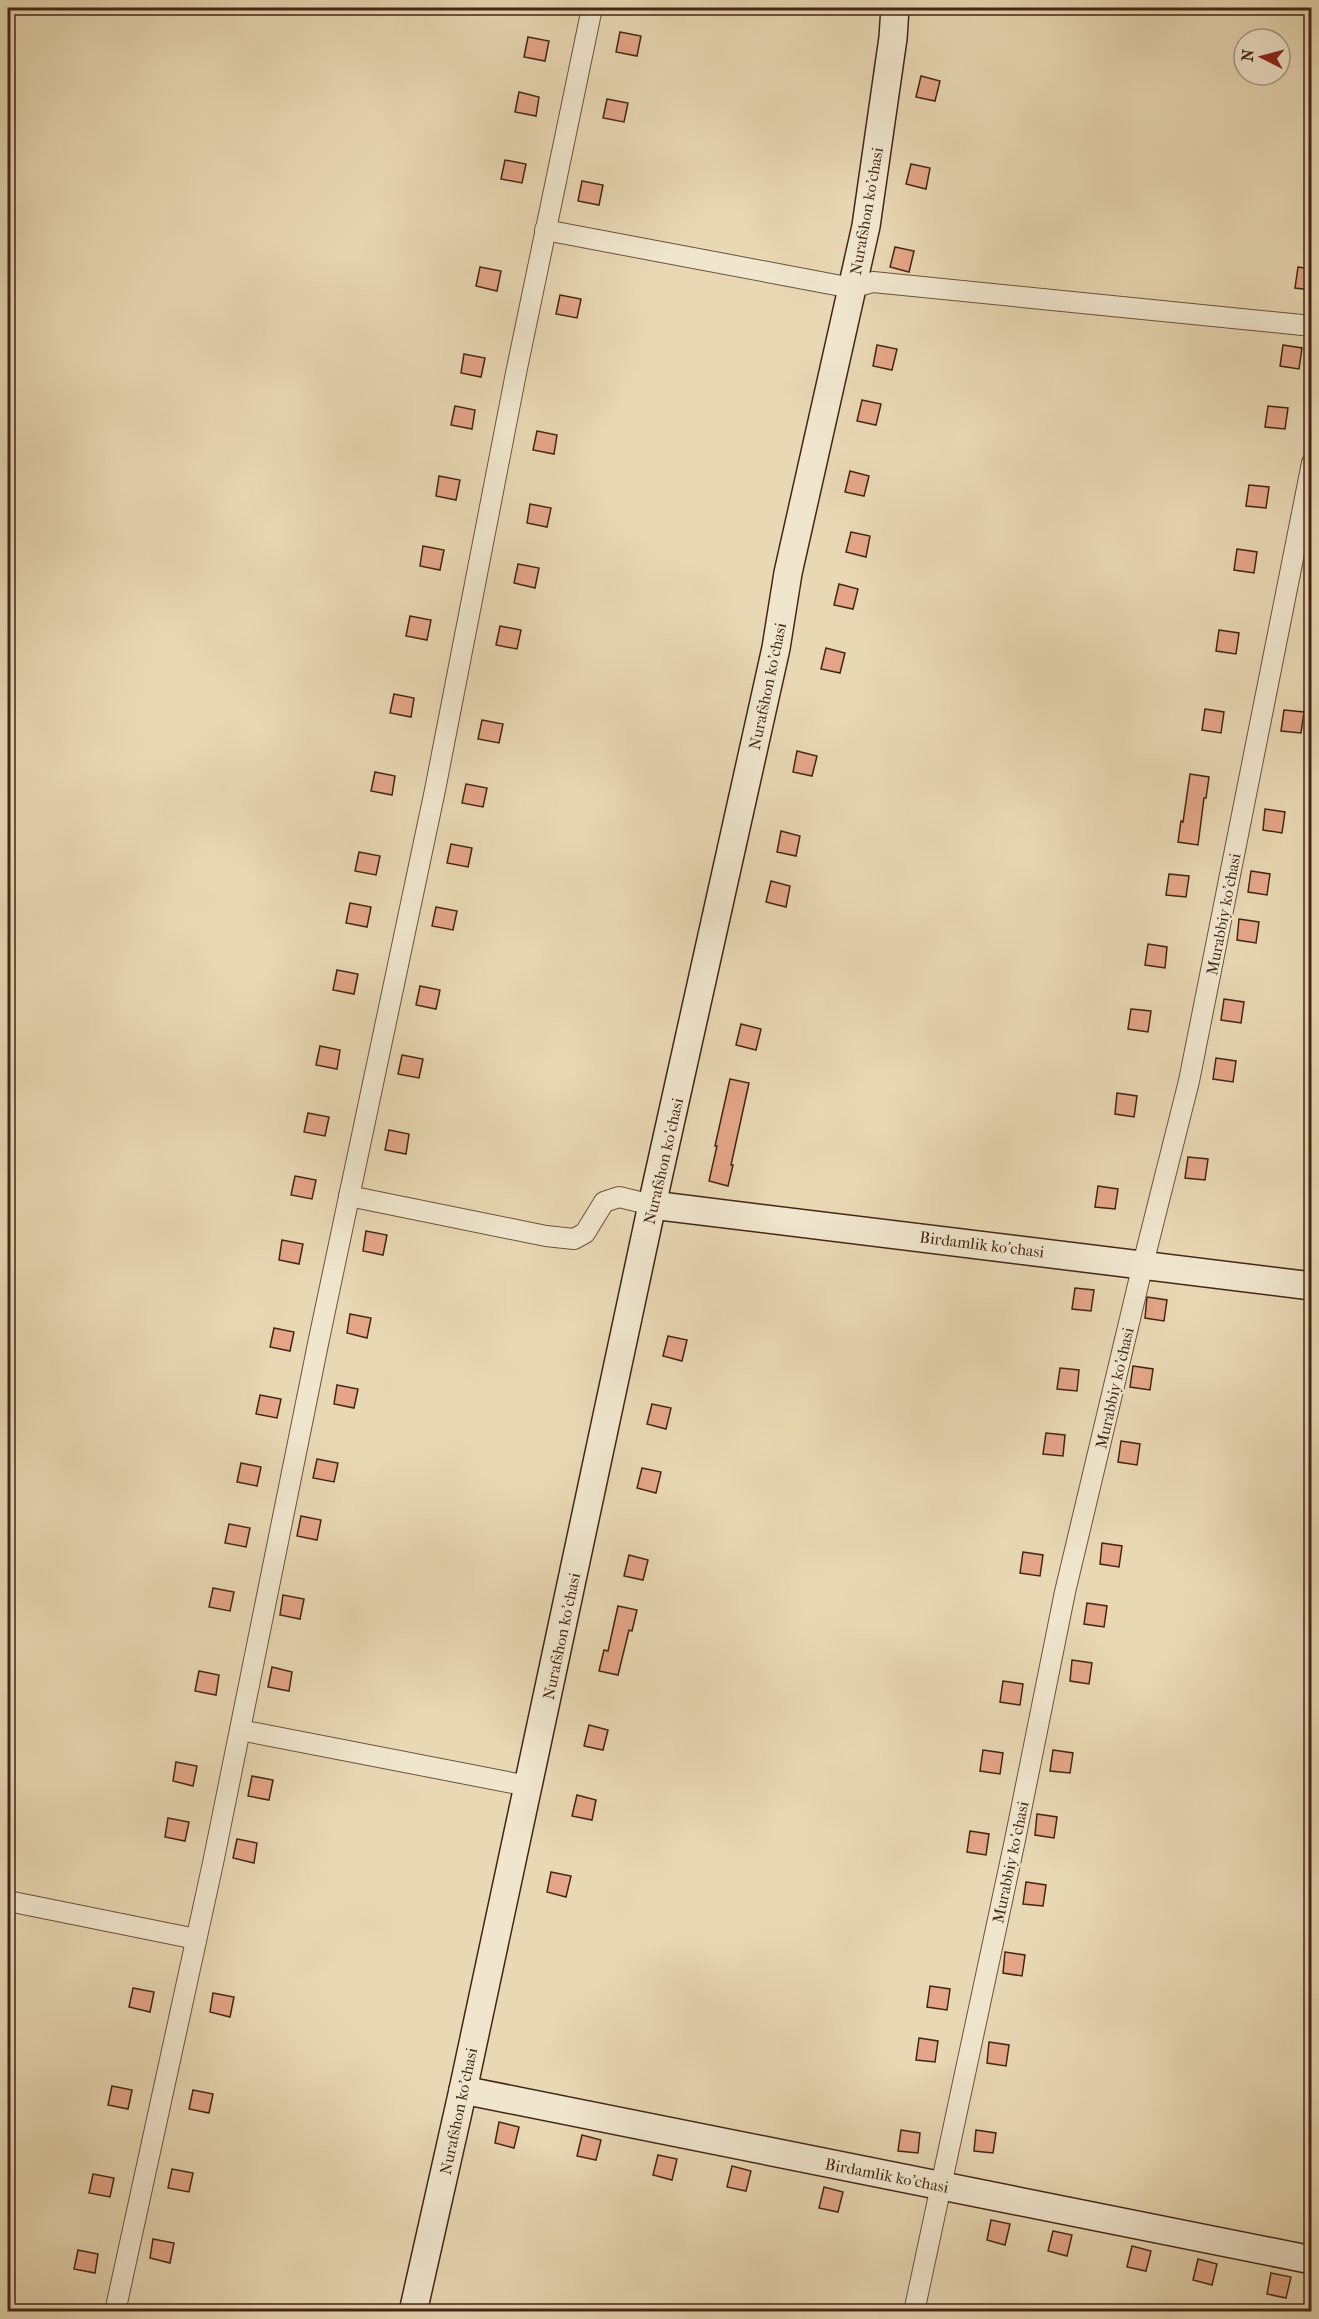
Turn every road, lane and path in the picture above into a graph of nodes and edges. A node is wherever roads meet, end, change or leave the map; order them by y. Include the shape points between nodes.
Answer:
1 (592, 8) edge
2 (895, 8) edge
3 (545, 230) junction
4 (852, 288) junction
5 (1311, 326) edge
6 (1311, 463) edge
7 (349, 1196) junction
8 (652, 1205) junction
9 (1143, 1264) junction
10 (1311, 1286) edge
11 (240, 1730) junction
12 (528, 1786) junction
13 (8, 1901) edge
14 (196, 1939) junction
15 (463, 2090) junction
16 (941, 2186) junction
17 (1311, 2260) edge
18 (115, 2312) edge
19 (413, 2312) edge
20 (914, 2312) edge

1 - 3 street
2 - 4 street, Nurafshon ko'chasi via 866,226
3 - 4 street
3 - 7 street via 435,790
4 - 5 street via 873,282
4 - 8 street, Nurafshon ko'chasi via 788,573 774,660
6 - 9 street, Murabbiy ko'chasi via 1189,1081
7 - 8 street via 574,1239 585,1233 604,1202 619,1197
7 - 11 street
8 - 9 street, Birdamlik ko'chasi
8 - 12 street, Nurafshon ko'chasi
9 - 10 street, Birdamlik ko'chasi
9 - 16 street, Murabbiy ko'chasi via 1065,1592
11 - 12 street
11 - 14 street
12 - 15 street, Nurafshon ko'chasi
13 - 14 street
14 - 18 street
15 - 16 street, Birdamlik ko'chasi
15 - 19 street, Nurafshon ko'chasi
16 - 17 street, Birdamlik ko'chasi
16 - 20 street, Murabbiy ko'chasi

